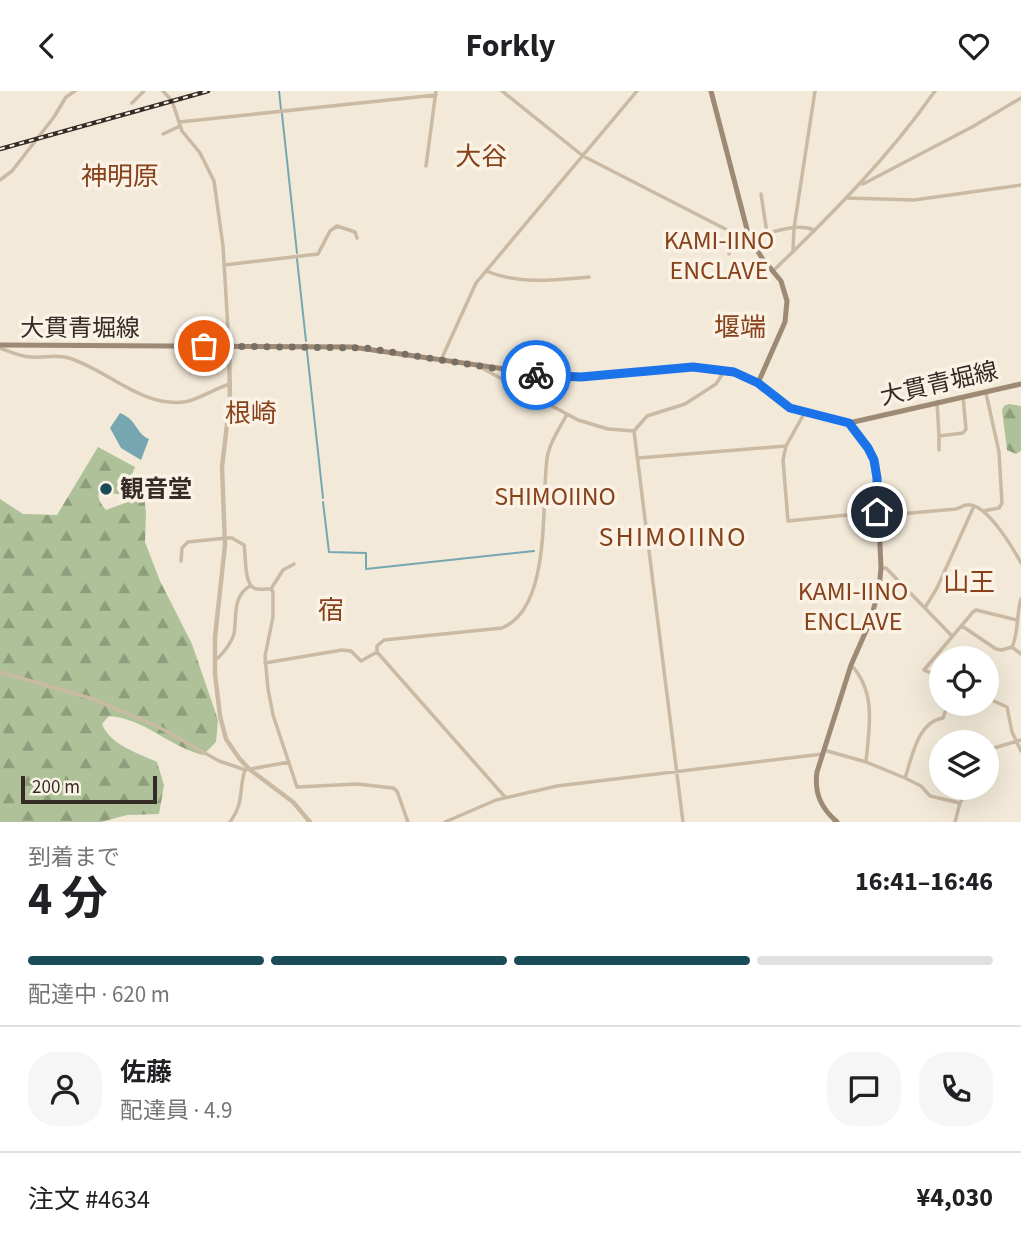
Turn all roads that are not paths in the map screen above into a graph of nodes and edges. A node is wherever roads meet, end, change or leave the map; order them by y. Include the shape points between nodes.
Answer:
1 (75, 91) edge
2 (144, 91) edge
3 (163, 91) edge
4 (502, 91) edge
5 (636, 91) edge
6 (711, 91) edge
7 (815, 91) edge
8 (935, 91) edge
9 (436, 93) edge
10 (1021, 98) edge
11 (132, 103) dead end
12 (179, 124) junction
13 (163, 134) dead end
14 (583, 156) junction
15 (426, 166) dead end
16 (0, 180) edge
17 (861, 184) junction
18 (1021, 185) edge
19 (761, 194) dead end
20 (847, 198) junction
21 (794, 228) junction
22 (814, 230) junction
23 (767, 234) junction
24 (357, 238) dead end
25 (750, 238) junction
26 (793, 252) junction
27 (729, 254) dead end
28 (224, 265) junction
29 (486, 271) junction
30 (774, 271) junction
31 (589, 277) dead end
32 (229, 346) junction
33 (0, 347) edge
34 (441, 360) junction
35 (478, 366) junction
36 (726, 370) junction
37 (758, 383) junction
38 (230, 384) junction
39 (1021, 384) edge
40 (985, 392) junction
41 (962, 397) junction
42 (937, 402) junction
43 (806, 412) junction
44 (566, 414) junction
45 (849, 423) junction
46 (634, 431) junction
47 (939, 436) junction
48 (786, 446) junction
49 (939, 450) dead end
50 (638, 458) junction
51 (974, 506) junction
52 (983, 511) junction
53 (877, 514) junction
54 (226, 538) junction
55 (181, 561) dead end
56 (1021, 563) edge
57 (293, 564) dead end
58 (881, 568) junction
59 (250, 586) junction
60 (271, 589) junction
61 (1021, 599) edge
62 (926, 606) junction
63 (1017, 620) junction
64 (961, 626) junction
65 (952, 636) junction
66 (944, 646) edge
67 (1012, 647) junction
68 (377, 652) junction
69 (1021, 654) edge
70 (214, 658) junction
71 (265, 663) junction
72 (851, 665) junction
73 (0, 672) edge
74 (999, 703) edge
75 (944, 716) edge
76 (1018, 742) edge
77 (999, 745) edge
78 (1021, 751) edge
79 (823, 752) junction
80 (289, 762) junction
81 (866, 762) junction
82 (247, 769) junction
83 (677, 771) junction
84 (905, 778) junction
85 (505, 798) junction
86 (962, 800) edge
87 (960, 803) junction
88 (230, 822) edge
89 (310, 822) edge
90 (408, 822) edge
91 (445, 822) edge
92 (683, 822) edge
93 (836, 822) edge
94 (955, 822) edge

1 - 16 street
2 - 11 street
3 - 12 street via 172,101
4 - 14 street
5 - 14 street
6 - 25 main road
7 - 21 street
8 - 17 street
9 - 12 street
9 - 15 street
10 - 17 street
12 - 13 street
12 - 28 street via 214,181
14 - 25 street
14 - 29 street
17 - 20 street
18 - 20 street via 914,200
19 - 23 street
20 - 22 street
21 - 22 street
21 - 23 street
21 - 26 street
22 - 26 street
23 - 25 street
24 - 28 street via 355,232 337,226 318,254
25 - 27 street via 730,239
25 - 30 main road
26 - 30 street
28 - 32 street
29 - 31 street via 512,280
29 - 34 street via 476,283
30 - 37 main road via 786,293 787,313
32 - 33 main road, 大貫青堀線
32 - 34 main road, 大貫青堀線 via 366,348
32 - 38 street
33 - 38 street via 33,358 58,355 72,359 126,389 167,401 188,402
34 - 35 main road, 大貫青堀線
35 - 36 main road, 大貫青堀線 via 567,378 693,367
35 - 44 street
36 - 37 main road, 大貫青堀線
36 - 46 street via 716,384 685,404 647,416
37 - 43 main road, 大貫青堀線 via 786,405
38 - 54 street via 222,467
39 - 40 main road, 大貫青堀線
40 - 41 main road, 大貫青堀線
40 - 52 street via 1000,461 1002,503
41 - 42 main road, 大貫青堀線
41 - 47 street via 966,429
42 - 45 main road, 大貫青堀線
42 - 47 street
43 - 45 main road, 大貫青堀線
43 - 48 street
44 - 46 street via 597,426
44 - 68 street via 547,457 536,585 525,608 502,628 384,640
45 - 53 main road via 874,460
46 - 50 street
47 - 49 street
48 - 50 street
48 - 53 street via 783,469 788,521
50 - 83 street
51 - 52 street
51 - 53 street
51 - 62 street
52 - 56 street
53 - 58 main road
54 - 55 street via 188,542 182,548
54 - 59 street via 244,545
54 - 70 street
57 - 60 street via 283,570
58 - 62 street
58 - 72 main road via 876,606
59 - 60 street
59 - 70 street via 238,598 230,643
60 - 71 street via 274,605
61 - 63 street
62 - 65 street
63 - 64 street via 976,610
63 - 67 street
64 - 65 street
64 - 67 street via 996,649
65 - 66 street
67 - 69 street
68 - 71 street via 361,661 351,651 342,650
68 - 85 street
70 - 82 street via 222,726
71 - 80 street via 273,715
72 - 79 main road
72 - 81 street via 871,709
73 - 82 street via 93,699 157,726 219,761
74 - 76 street via 1007,707
75 - 84 street via 919,736
76 - 77 street
76 - 78 street
79 - 81 street
79 - 83 street
79 - 93 main road via 817,794
80 - 82 street
80 - 90 street via 297,787 393,787
81 - 84 street
82 - 88 street via 239,810
82 - 89 street via 293,802
83 - 85 street via 557,786
83 - 92 street
84 - 87 street via 930,796
85 - 91 street
86 - 87 street
87 - 94 street

